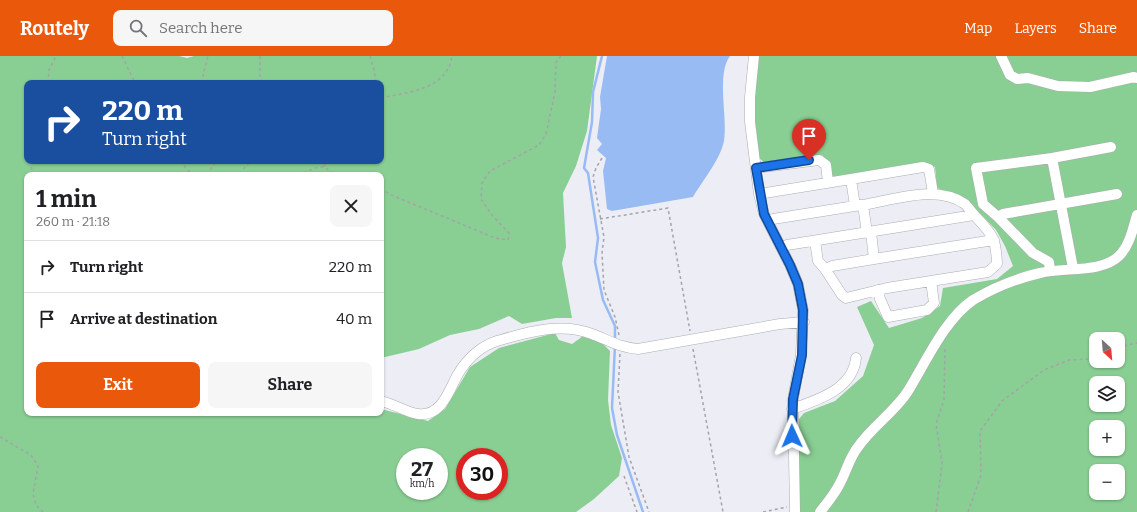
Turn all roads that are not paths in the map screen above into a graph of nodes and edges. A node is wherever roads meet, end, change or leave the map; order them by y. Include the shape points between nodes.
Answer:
1 (754, 56) edge
2 (1001, 56) edge
3 (1137, 78) edge
4 (1111, 147) dead end
5 (1052, 158) junction
6 (756, 168) junction
7 (851, 179) junction
8 (828, 182) junction
9 (933, 193) junction
10 (760, 194) junction
11 (1117, 194) dead end
12 (1061, 202) junction
13 (859, 205) junction
14 (974, 214) junction
15 (1137, 214) edge
16 (998, 218) junction
17 (768, 221) junction
18 (869, 233) junction
19 (994, 240) junction
20 (815, 241) junction
21 (782, 248) junction
22 (874, 259) junction
23 (1073, 268) junction
24 (825, 269) junction
25 (1050, 271) junction
26 (931, 281) junction
27 (878, 290) junction
28 (804, 322) junction
29 (856, 358) dead end
30 (384, 402) edge
31 (792, 409) junction
32 (795, 509) edge
33 (820, 512) edge

1 - 6 street via 750,122
2 - 3 street via 1010,75 1017,79 1028,78 1058,86 1090,87
4 - 5 street
5 - 12 street
5 - 16 street via 976,168 983,204
6 - 8 street via 819,160 826,165
6 - 10 street
7 - 8 street
7 - 9 street via 923,167 929,169
7 - 13 street
8 - 10 street
9 - 13 street
9 - 14 street via 945,195 965,204
10 - 17 street
11 - 12 street
12 - 16 street via 1003,214
12 - 23 street
13 - 17 street
13 - 18 street
14 - 18 street
14 - 19 street via 992,234
15 - 23 street via 1126,247 1118,257 1093,268
16 - 25 street via 1033,253 1048,262
17 - 21 street
18 - 20 street
18 - 22 street
19 - 22 street
19 - 26 street via 997,264 988,272
20 - 21 street
20 - 24 street via 818,261
21 - 28 street via 798,284
22 - 24 street
23 - 25 street
24 - 27 street via 846,298
25 - 33 street via 1025,277 984,294 960,312 907,393 856,448 840,485
26 - 27 street
26 - 27 street via 934,302 927,310 888,317
28 - 30 street via 638,349 615,345 573,328 553,328 495,342 481,348 459,373 442,404 432,412 417,414
28 - 31 street via 802,355
29 - 31 street via 855,368 842,384 829,394
31 - 32 street

